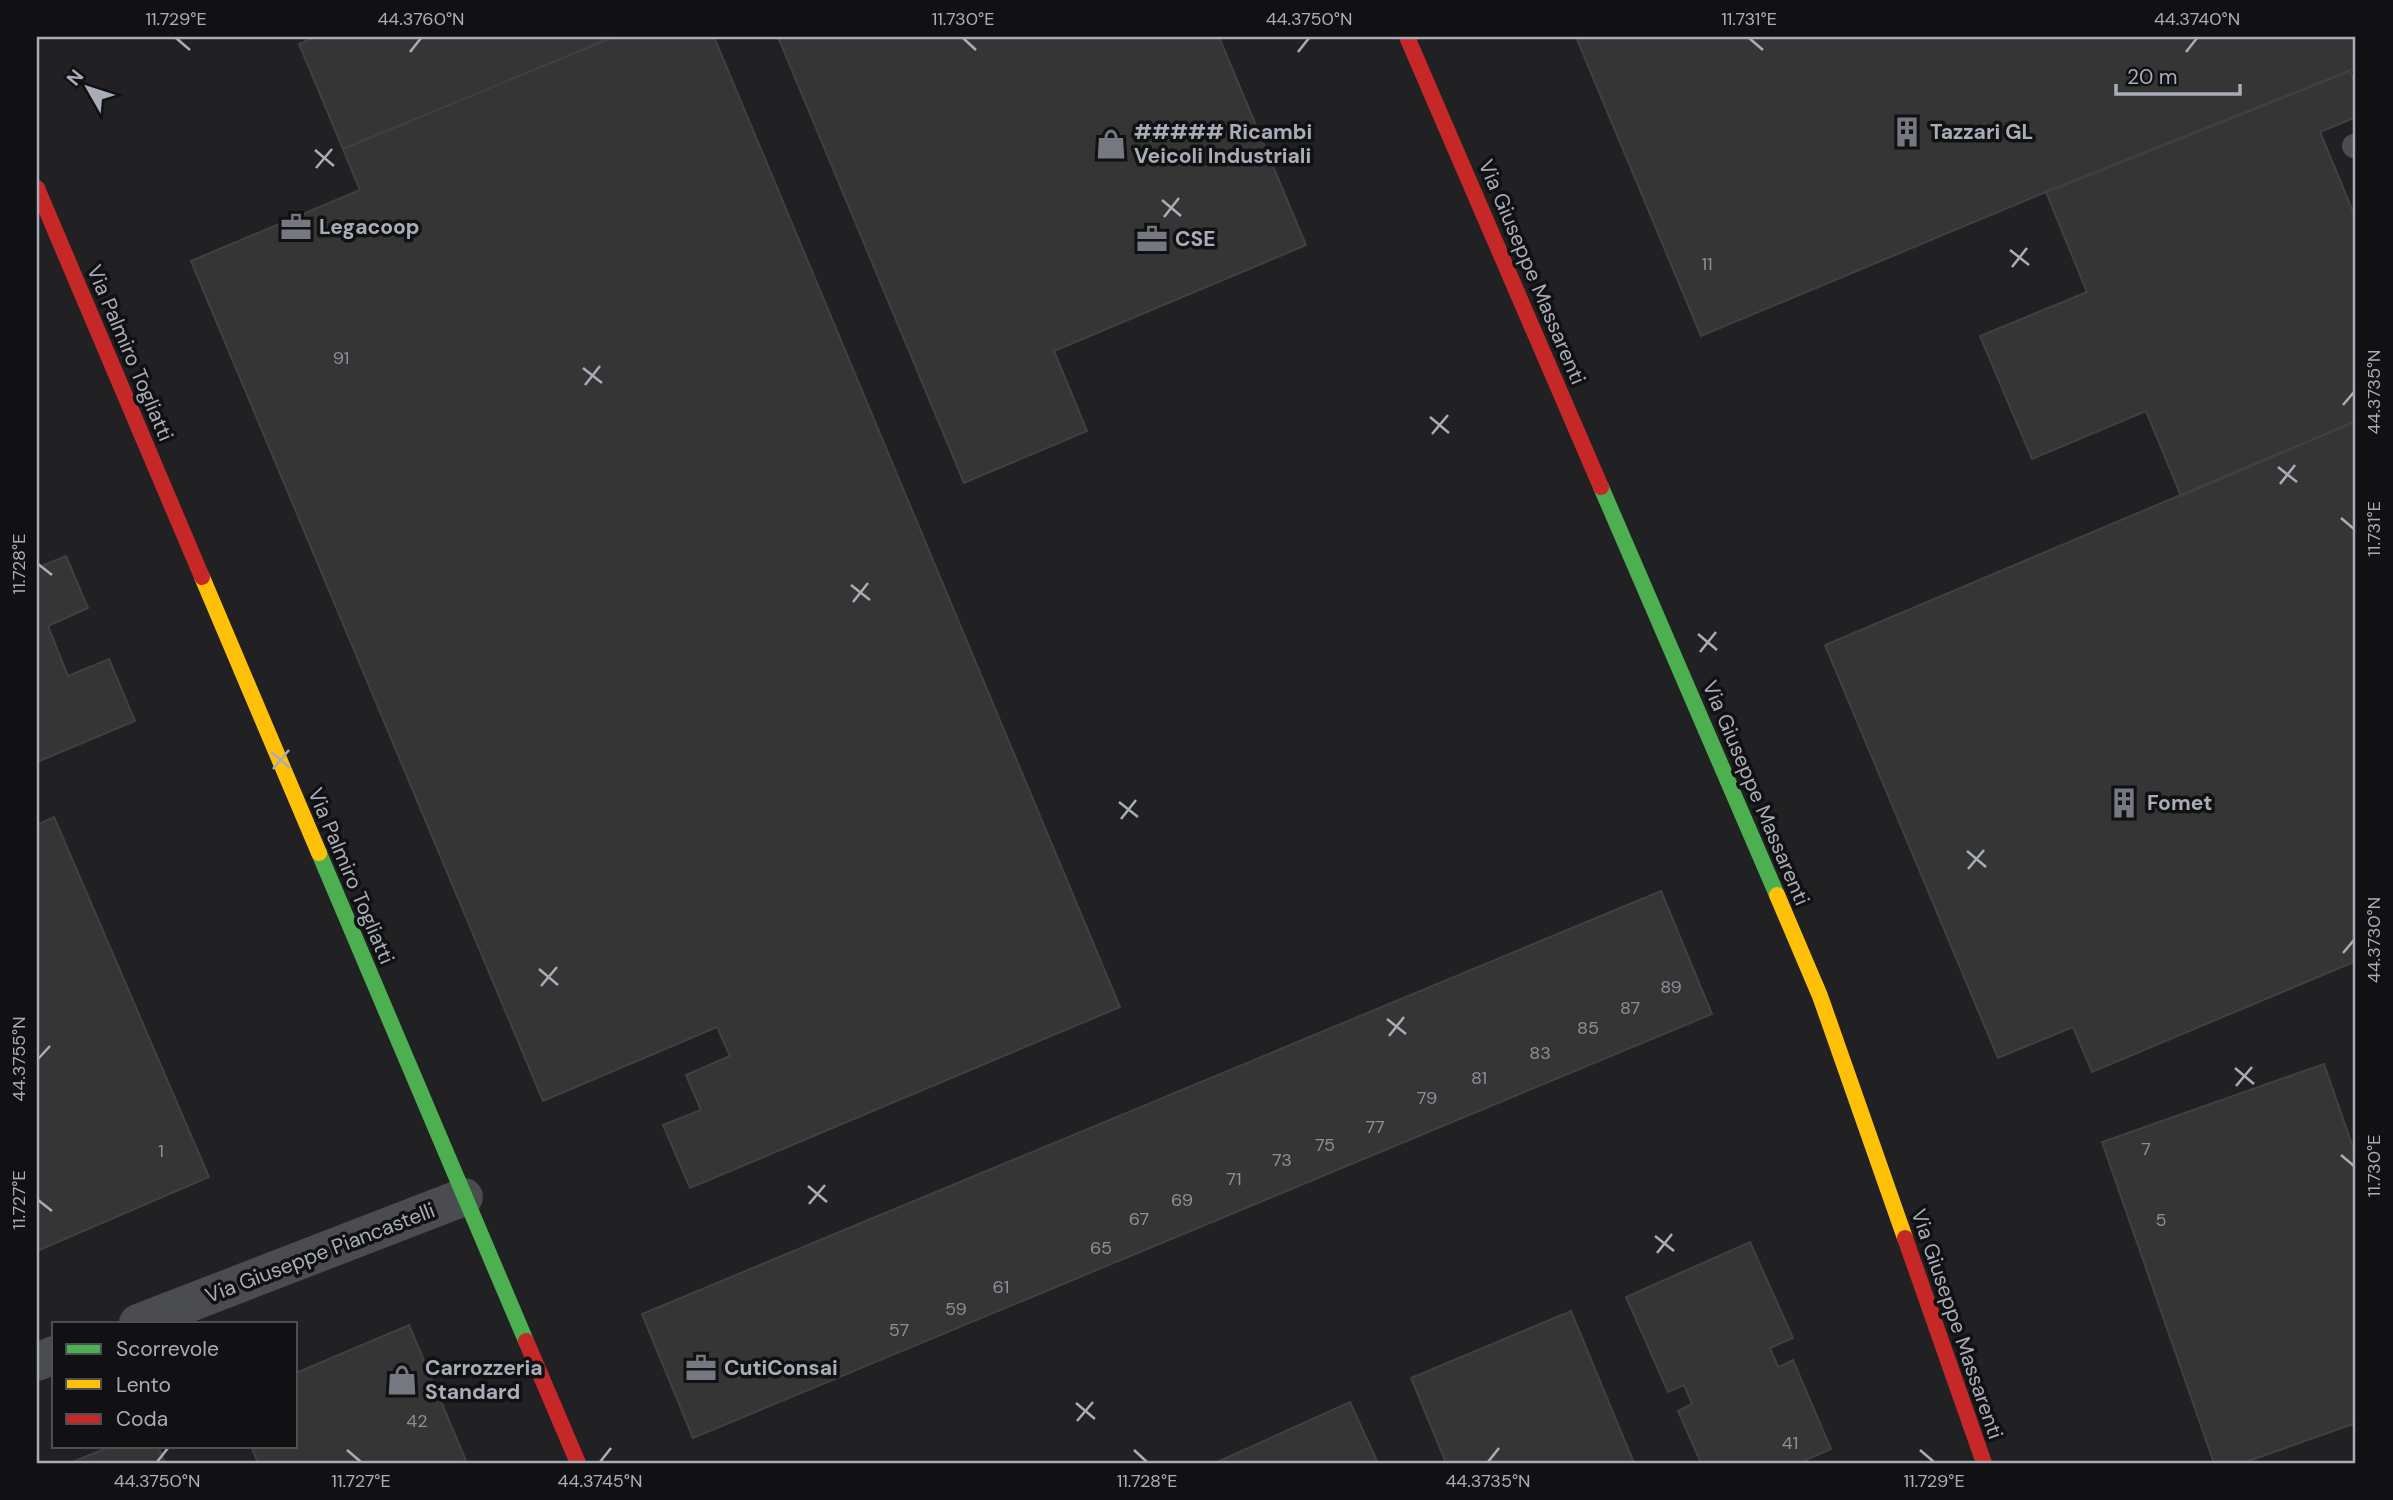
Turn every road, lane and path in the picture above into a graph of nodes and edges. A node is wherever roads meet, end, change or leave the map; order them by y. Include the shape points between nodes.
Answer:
1 (1407, 37) edge
2 (37, 188) edge
3 (464, 1197) junction
4 (141, 1322) edge
5 (578, 1463) edge
6 (1984, 1463) edge

1 - 6 street, Via Giuseppe Massarenti via 1820,996
2 - 3 street, Via Palmiro Togliatti
3 - 4 street, Via Giuseppe Piancastelli
3 - 5 street, Via Palmiro Togliatti

